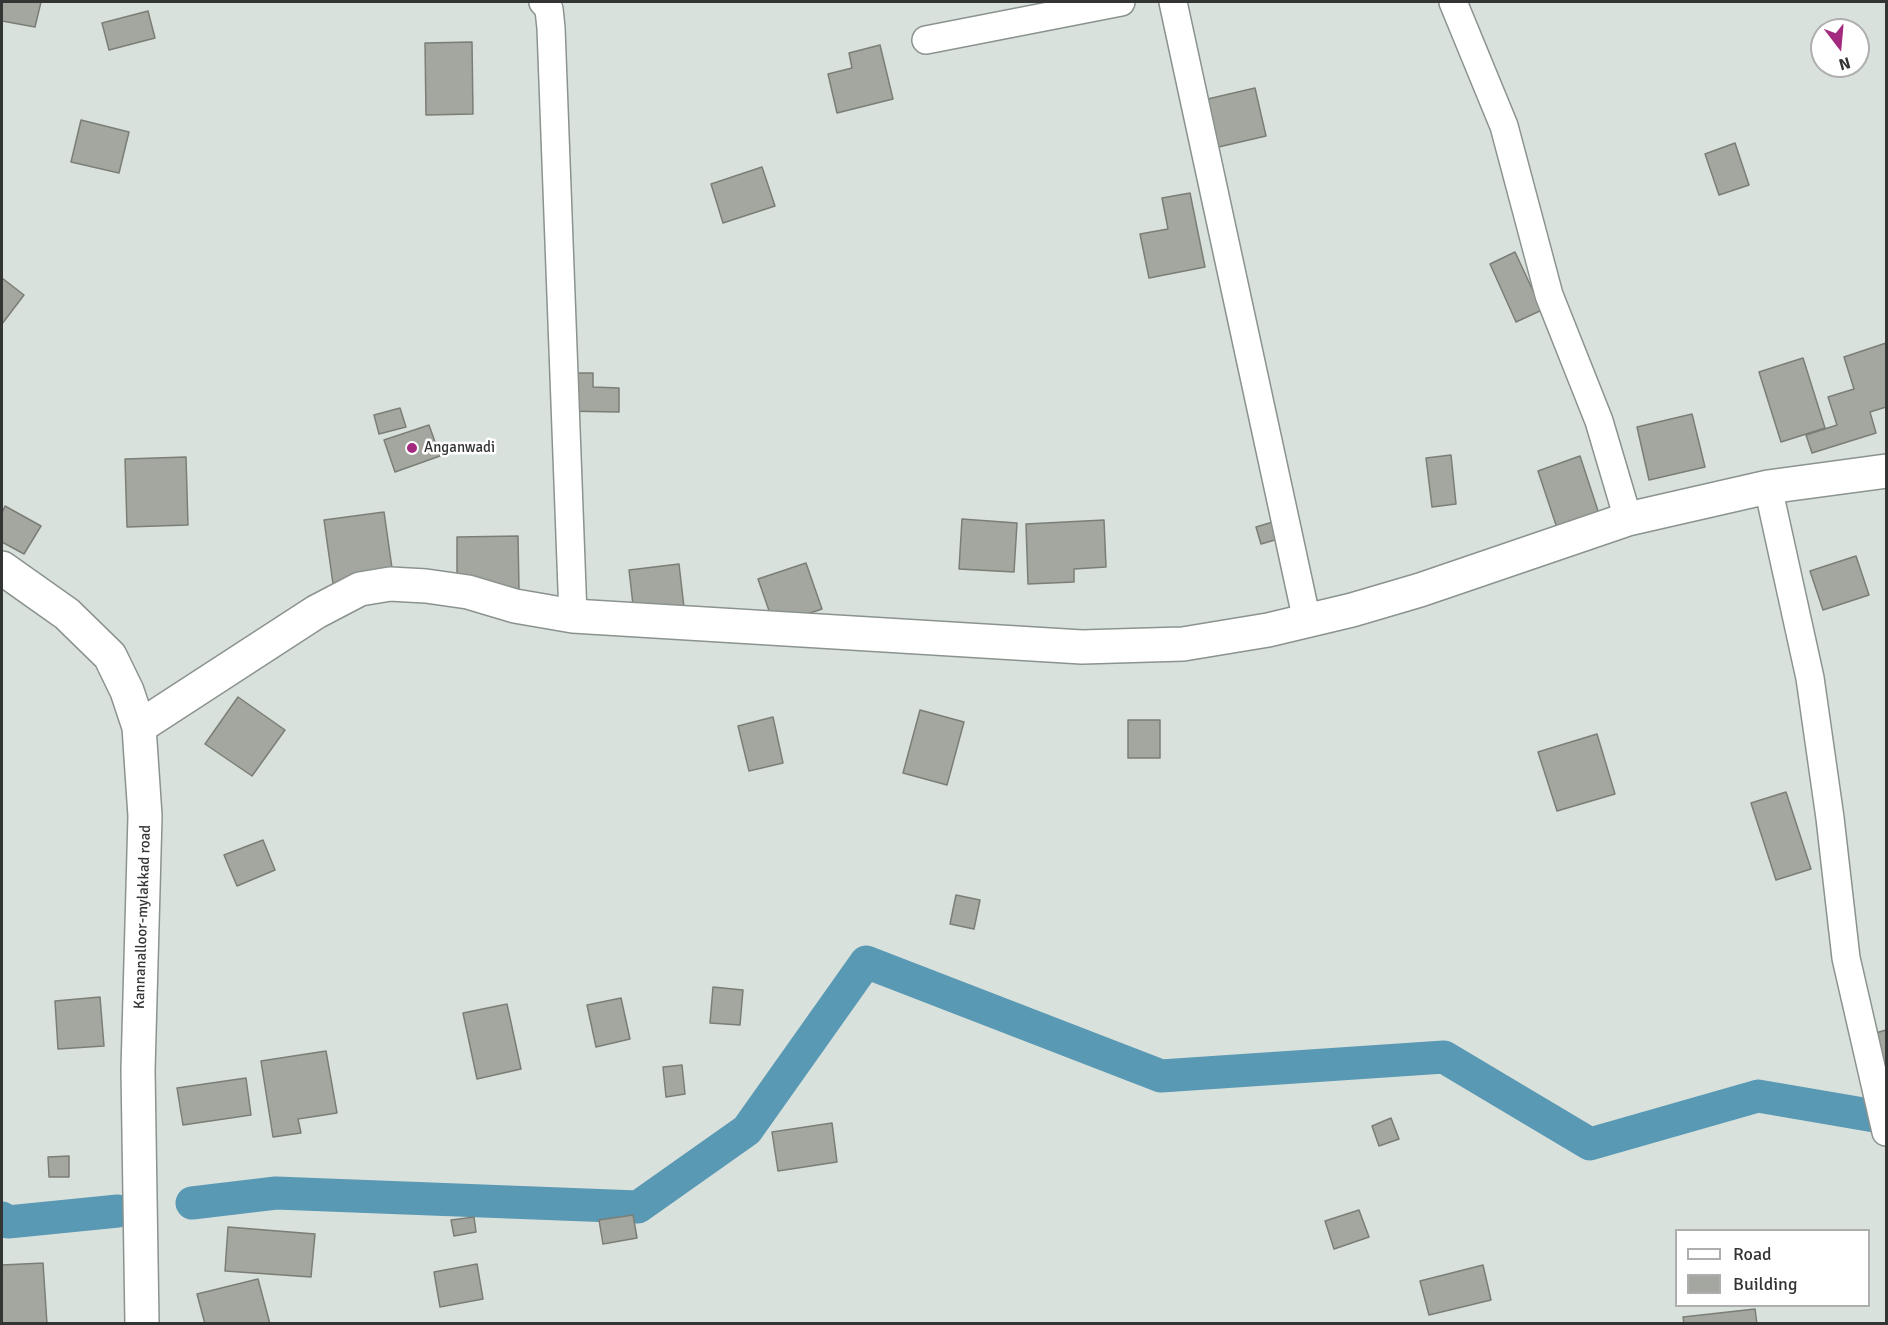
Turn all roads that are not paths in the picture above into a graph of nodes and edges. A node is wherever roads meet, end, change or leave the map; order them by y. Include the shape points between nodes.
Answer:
1 (543, 2) edge
2 (1121, 2) edge
3 (1173, 2) edge
4 (1453, 2) edge
5 (926, 40) dead end
6 (1887, 471) edge
7 (1768, 487) junction
8 (1628, 519) junction
9 (2, 568) edge
10 (573, 616) junction
11 (1307, 621) junction
12 (139, 727) junction
13 (1887, 1132) edge
14 (142, 1323) edge

1 - 10 street via 549,9 551,28
2 - 5 street
3 - 11 street
4 - 8 street via 1504,126 1549,295 1599,421
6 - 7 street
7 - 8 street
7 - 13 street via 1810,678 1846,958
8 - 11 street via 1420,590
9 - 12 street, Kannanalloor-mylakkad road via 67,614 110,656
10 - 11 street via 1082,647 1183,644
10 - 12 street via 426,586 390,584 360,589 316,612
12 - 14 street, Kannanalloor-mylakkad road via 145,816 138,1070

